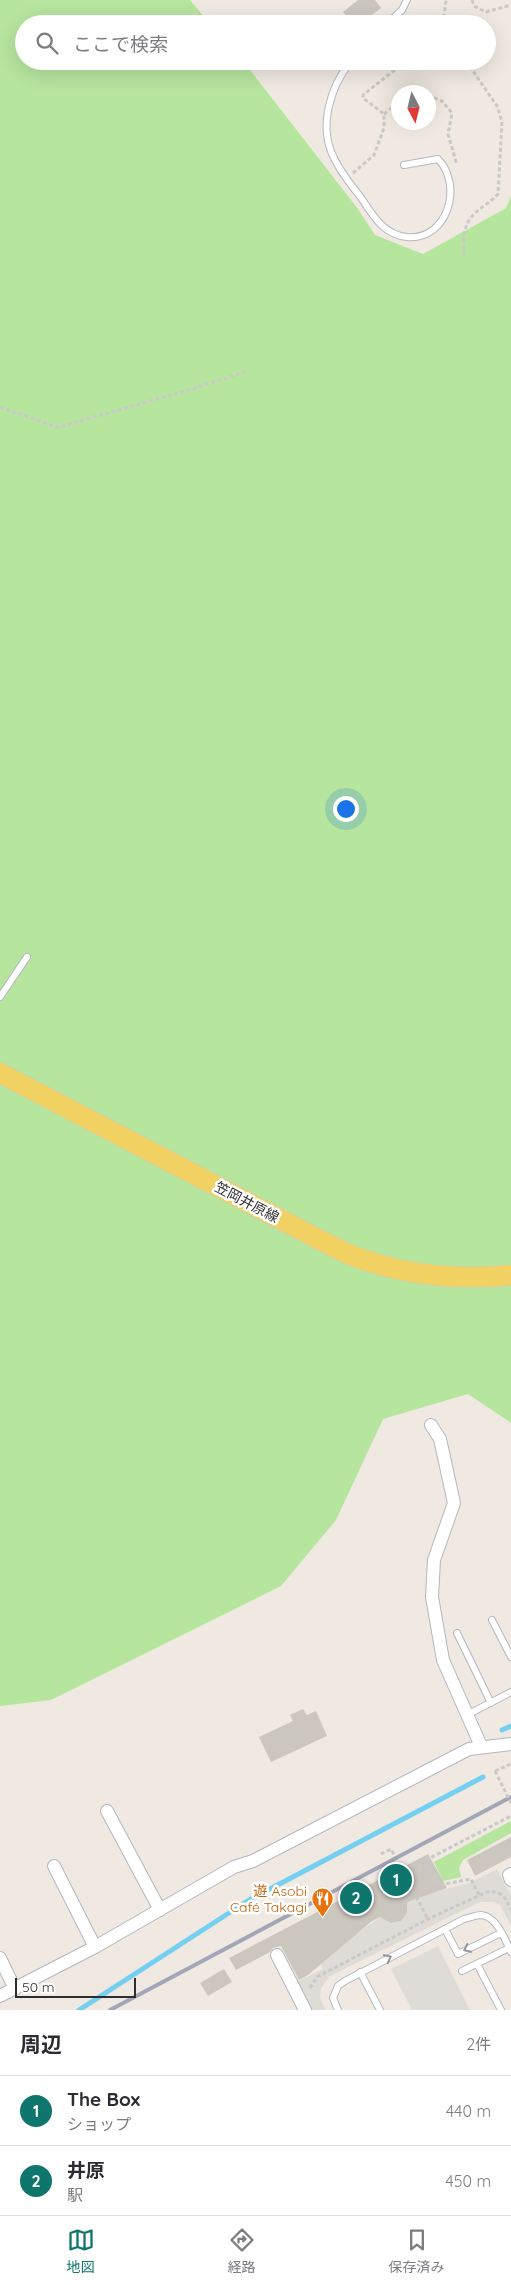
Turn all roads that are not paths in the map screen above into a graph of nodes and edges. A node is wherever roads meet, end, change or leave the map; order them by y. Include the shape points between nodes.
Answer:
1 (407, 0) edge
2 (397, 15) edge
3 (344, 70) edge
4 (404, 165) dead end
5 (27, 957) dead end
6 (0, 997) edge
7 (0, 1073) edge
8 (511, 1275) edge
9 (431, 1425) dead end
10 (492, 1620) dead end
11 (457, 1633) dead end
12 (511, 1657) edge
13 (511, 1692) edge
14 (491, 1703) junction
15 (467, 1715) junction
16 (511, 1744) edge
17 (481, 1746) junction
18 (108, 1811) dead end
19 (54, 1866) dead end
20 (511, 1874) edge
21 (511, 1880) edge
22 (160, 1910) junction
23 (445, 1929) junction
24 (501, 1933) junction
25 (96, 1947) junction
26 (510, 1950) edge
27 (277, 1955) dead end
28 (0, 1958) edge
29 (477, 1964) junction
30 (462, 1971) dead end
31 (360, 1972) junction
32 (15, 1988) junction
33 (0, 1996) edge
34 (305, 2010) edge
35 (338, 2010) edge
36 (380, 2010) edge
37 (501, 2010) edge

1 - 2 lane
3 - 4 lane via 328,106 327,124 333,156 378,223 390,232 406,237 420,236 434,229 445,216 451,202 450,186 443,164 438,159
5 - 6 lane
7 - 8 main road, 笠岡井原線 via 359,1258 451,1278
9 - 15 street via 440,1439 454,1503 434,1560 432,1597 443,1660
10 - 12 lane
11 - 14 lane
13 - 14 lane
14 - 15 lane
15 - 17 street
16 - 17 street
17 - 22 street via 469,1749 253,1861 234,1867
18 - 22 street
19 - 25 street
20 - 21 street
22 - 25 street
23 - 24 lane via 480,1915 496,1923
24 -> 23 lane via 458,1954
31 -> 23 lane
24 - 26 lane
25 - 32 street
26 - 29 lane
27 - 34 street
28 - 32 street
29 - 30 lane
29 - 37 lane
31 - 35 lane via 338,1986 333,1998
31 - 36 lane
32 - 33 street

